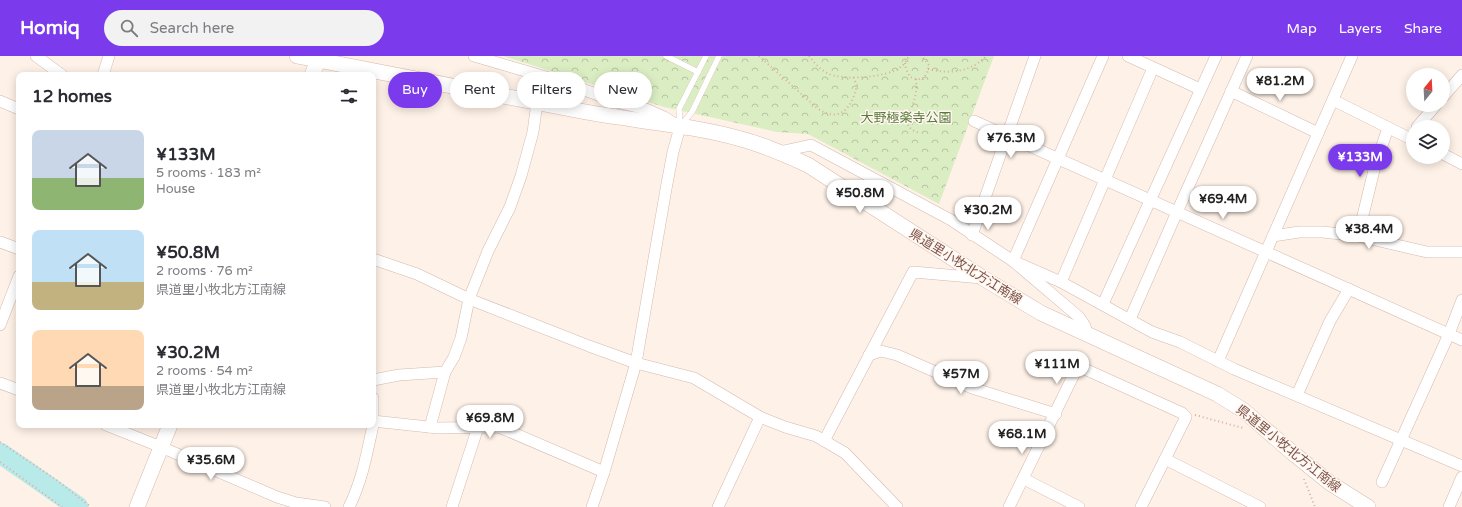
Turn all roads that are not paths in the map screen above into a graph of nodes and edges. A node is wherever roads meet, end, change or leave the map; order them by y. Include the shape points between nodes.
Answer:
1 (36, 56) edge
2 (110, 56) edge
3 (297, 56) edge
4 (474, 56) edge
5 (666, 56) edge
6 (706, 56) edge
7 (719, 56) edge
8 (1035, 56) edge
9 (1104, 56) edge
10 (1128, 56) edge
11 (1216, 56) edge
12 (1247, 56) edge
13 (1352, 56) edge
14 (319, 58) edge
15 (1153, 68) junction
16 (58, 72) edge
17 (104, 72) edge
18 (313, 72) edge
19 (698, 72) junction
20 (1462, 75) edge
21 (1200, 89) junction
22 (1450, 89) edge
23 (1231, 91) junction
24 (517, 99) edge
25 (1333, 100) junction
26 (0, 101) edge
27 (16, 108) edge
28 (536, 108) edge
29 (565, 108) edge
30 (1430, 112) edge
31 (1423, 120) edge
32 (974, 121) dead end
33 (680, 127) junction
34 (1388, 128) junction
35 (1318, 133) junction
36 (1406, 134) edge
37 (1007, 136) junction
38 (779, 152) junction
39 (1450, 158) edge
40 (1058, 159) junction
41 (1462, 164) edge
42 (1105, 180) junction
43 (1151, 200) junction
44 (1177, 212) junction
45 (972, 235) junction
46 (1273, 236) junction
47 (1358, 236) junction
48 (0, 242) edge
49 (16, 248) edge
50 (1266, 252) junction
51 (1462, 252) edge
52 (376, 260) edge
53 (1013, 261) junction
54 (983, 278) junction
55 (1061, 282) junction
56 (16, 284) edge
57 (1349, 289) junction
58 (468, 299) junction
59 (1462, 300) edge
60 (1103, 304) junction
61 (1130, 319) junction
62 (0, 325) edge
63 (1449, 334) junction
64 (1087, 335) junction
65 (1462, 340) edge
66 (869, 355) junction
67 (1218, 361) junction
68 (636, 363) junction
69 (445, 372) junction
70 (376, 379) edge
71 (0, 383) edge
72 (16, 389) edge
73 (1298, 396) junction
74 (1056, 414) junction
75 (760, 417) junction
76 (376, 423) edge
77 (430, 427) junction
78 (478, 427) junction
79 (114, 428) edge
80 (169, 428) edge
81 (372, 428) edge
82 (824, 440) junction
83 (1400, 440) junction
84 (161, 447) junction
85 (1165, 459) junction
86 (1462, 466) edge
87 (604, 472) junction
88 (1462, 477) edge
89 (1024, 479) junction
90 (1382, 482) dead end
91 (137, 507) edge
92 (325, 507) edge
93 (349, 507) edge
94 (452, 507) edge
95 (593, 507) edge
96 (718, 507) edge
97 (897, 507) edge
98 (1010, 507) edge
99 (1079, 507) edge
100 (1141, 507) edge
101 (1260, 507) edge
102 (1368, 507) edge
103 (1449, 507) edge

1 - 16 street
2 - 17 street
3 - 14 main road, 県道里小牧北方江南線
4 - 33 street via 646,109
5 - 19 lane
6 - 19 lane
7 - 33 lane via 692,112
8 - 37 street
9 - 40 street
10 - 15 street
11 - 21 street
12 - 23 street
13 - 25 street
14 - 18 main road
14 - 24 main road, 県道里小牧北方江南線
15 - 21 street
15 - 42 street
19 - 33 lane via 679,109
20 - 22 street
21 - 43 street
23 - 35 street
23 - 44 street
25 - 34 street
25 - 35 street
26 - 27 street
28 - 58 street via 533,132 521,176
29 - 33 main road, 県道里小牧北方江南線
30 - 31 street
32 - 37 street
33 - 38 main road, 県道里小牧北方江南線 via 740,139
33 - 68 street via 666,189
34 - 36 street
34 - 47 street via 1375,166
35 - 46 street
37 - 40 street
37 - 45 street
38 - 45 street via 811,145 951,220
38 - 54 main road, 県道里小牧北方江南線 via 808,165 846,188
39 - 41 street
40 - 42 street
40 - 53 street
42 - 43 street
42 - 55 street
43 - 44 street
43 - 60 street
44 - 50 street
44 - 61 street
45 - 53 street
46 - 47 street via 1299,232
46 - 50 street
47 - 51 street via 1427,252
48 - 49 street
50 - 57 street
50 - 67 street
52 - 58 street via 417,274
53 - 55 street
53 - 64 street via 1079,317
54 - 64 main road, 県道里小牧北方江南線 via 1041,313
54 - 66 street via 913,272
55 - 60 street
56 - 62 street
57 - 63 street
57 - 73 street via 1330,321
58 - 68 street
58 - 69 street via 461,338
59 - 63 street
60 - 61 street
61 - 67 street via 1152,332 1180,342
63 - 65 street
63 - 83 street
64 - 102 main road, 県道里小牧北方江南線 via 1217,394 1237,406 1330,483
66 - 74 street via 881,351 898,355 972,388
66 - 82 street
67 - 73 street
68 - 75 street via 694,378
68 - 87 street
69 - 70 street
69 - 77 street
71 - 72 street
73 - 83 street
74 - 85 street via 1078,366 1186,417
74 - 89 street
75 - 82 street
75 - 96 street
76 - 77 street
77 - 78 street
78 - 87 street via 500,427
78 - 94 street
79 - 84 street
80 - 84 main road
81 - 93 street via 365,462
82 - 97 street via 845,453
83 - 86 street
83 - 90 street
84 - 91 main road
84 - 92 street via 277,497
85 - 100 street
85 - 101 street
87 - 95 street
88 - 103 street
89 - 98 street
89 - 99 street

